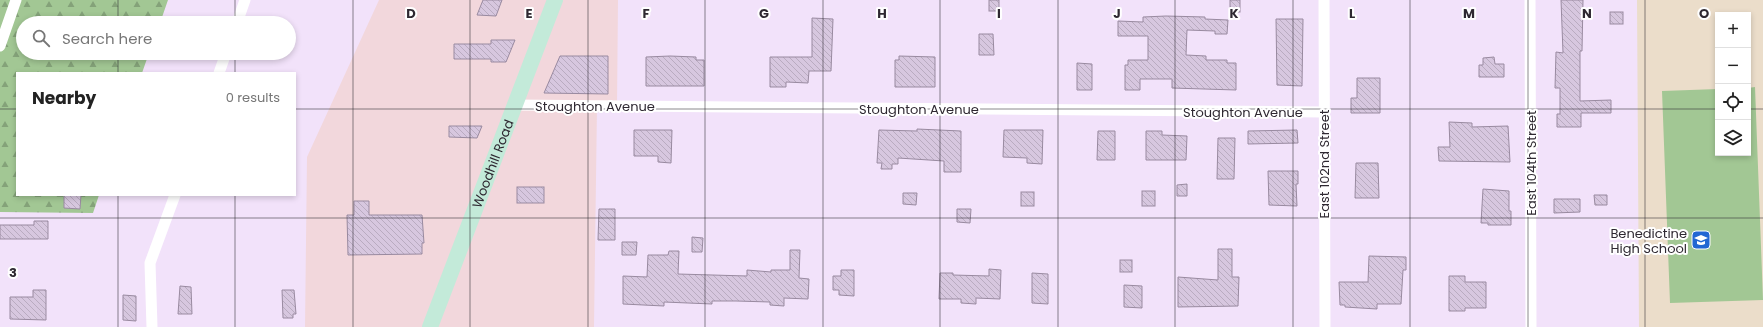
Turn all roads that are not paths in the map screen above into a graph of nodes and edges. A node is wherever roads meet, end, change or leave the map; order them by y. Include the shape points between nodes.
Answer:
1 (16, 0) edge
2 (245, 0) edge
3 (555, 0) edge
4 (1324, 0) edge
5 (1530, 0) edge
6 (239, 16) edge
7 (0, 46) edge
8 (224, 60) edge
9 (219, 72) edge
10 (514, 105) junction
11 (1324, 112) junction
12 (175, 196) edge
13 (152, 327) edge
14 (430, 327) edge
15 (1325, 327) edge
16 (1531, 327) edge

1 - 7 street
2 - 6 street
3 - 10 main road, Woodhill Road
4 - 11 street, East 102nd Street
5 - 16 street, East 104th Street
8 - 9 street
10 - 11 street, Stoughton Avenue
10 - 14 main road, Woodhill Road
11 - 15 street, East 102nd Street
12 - 13 street via 150,262

